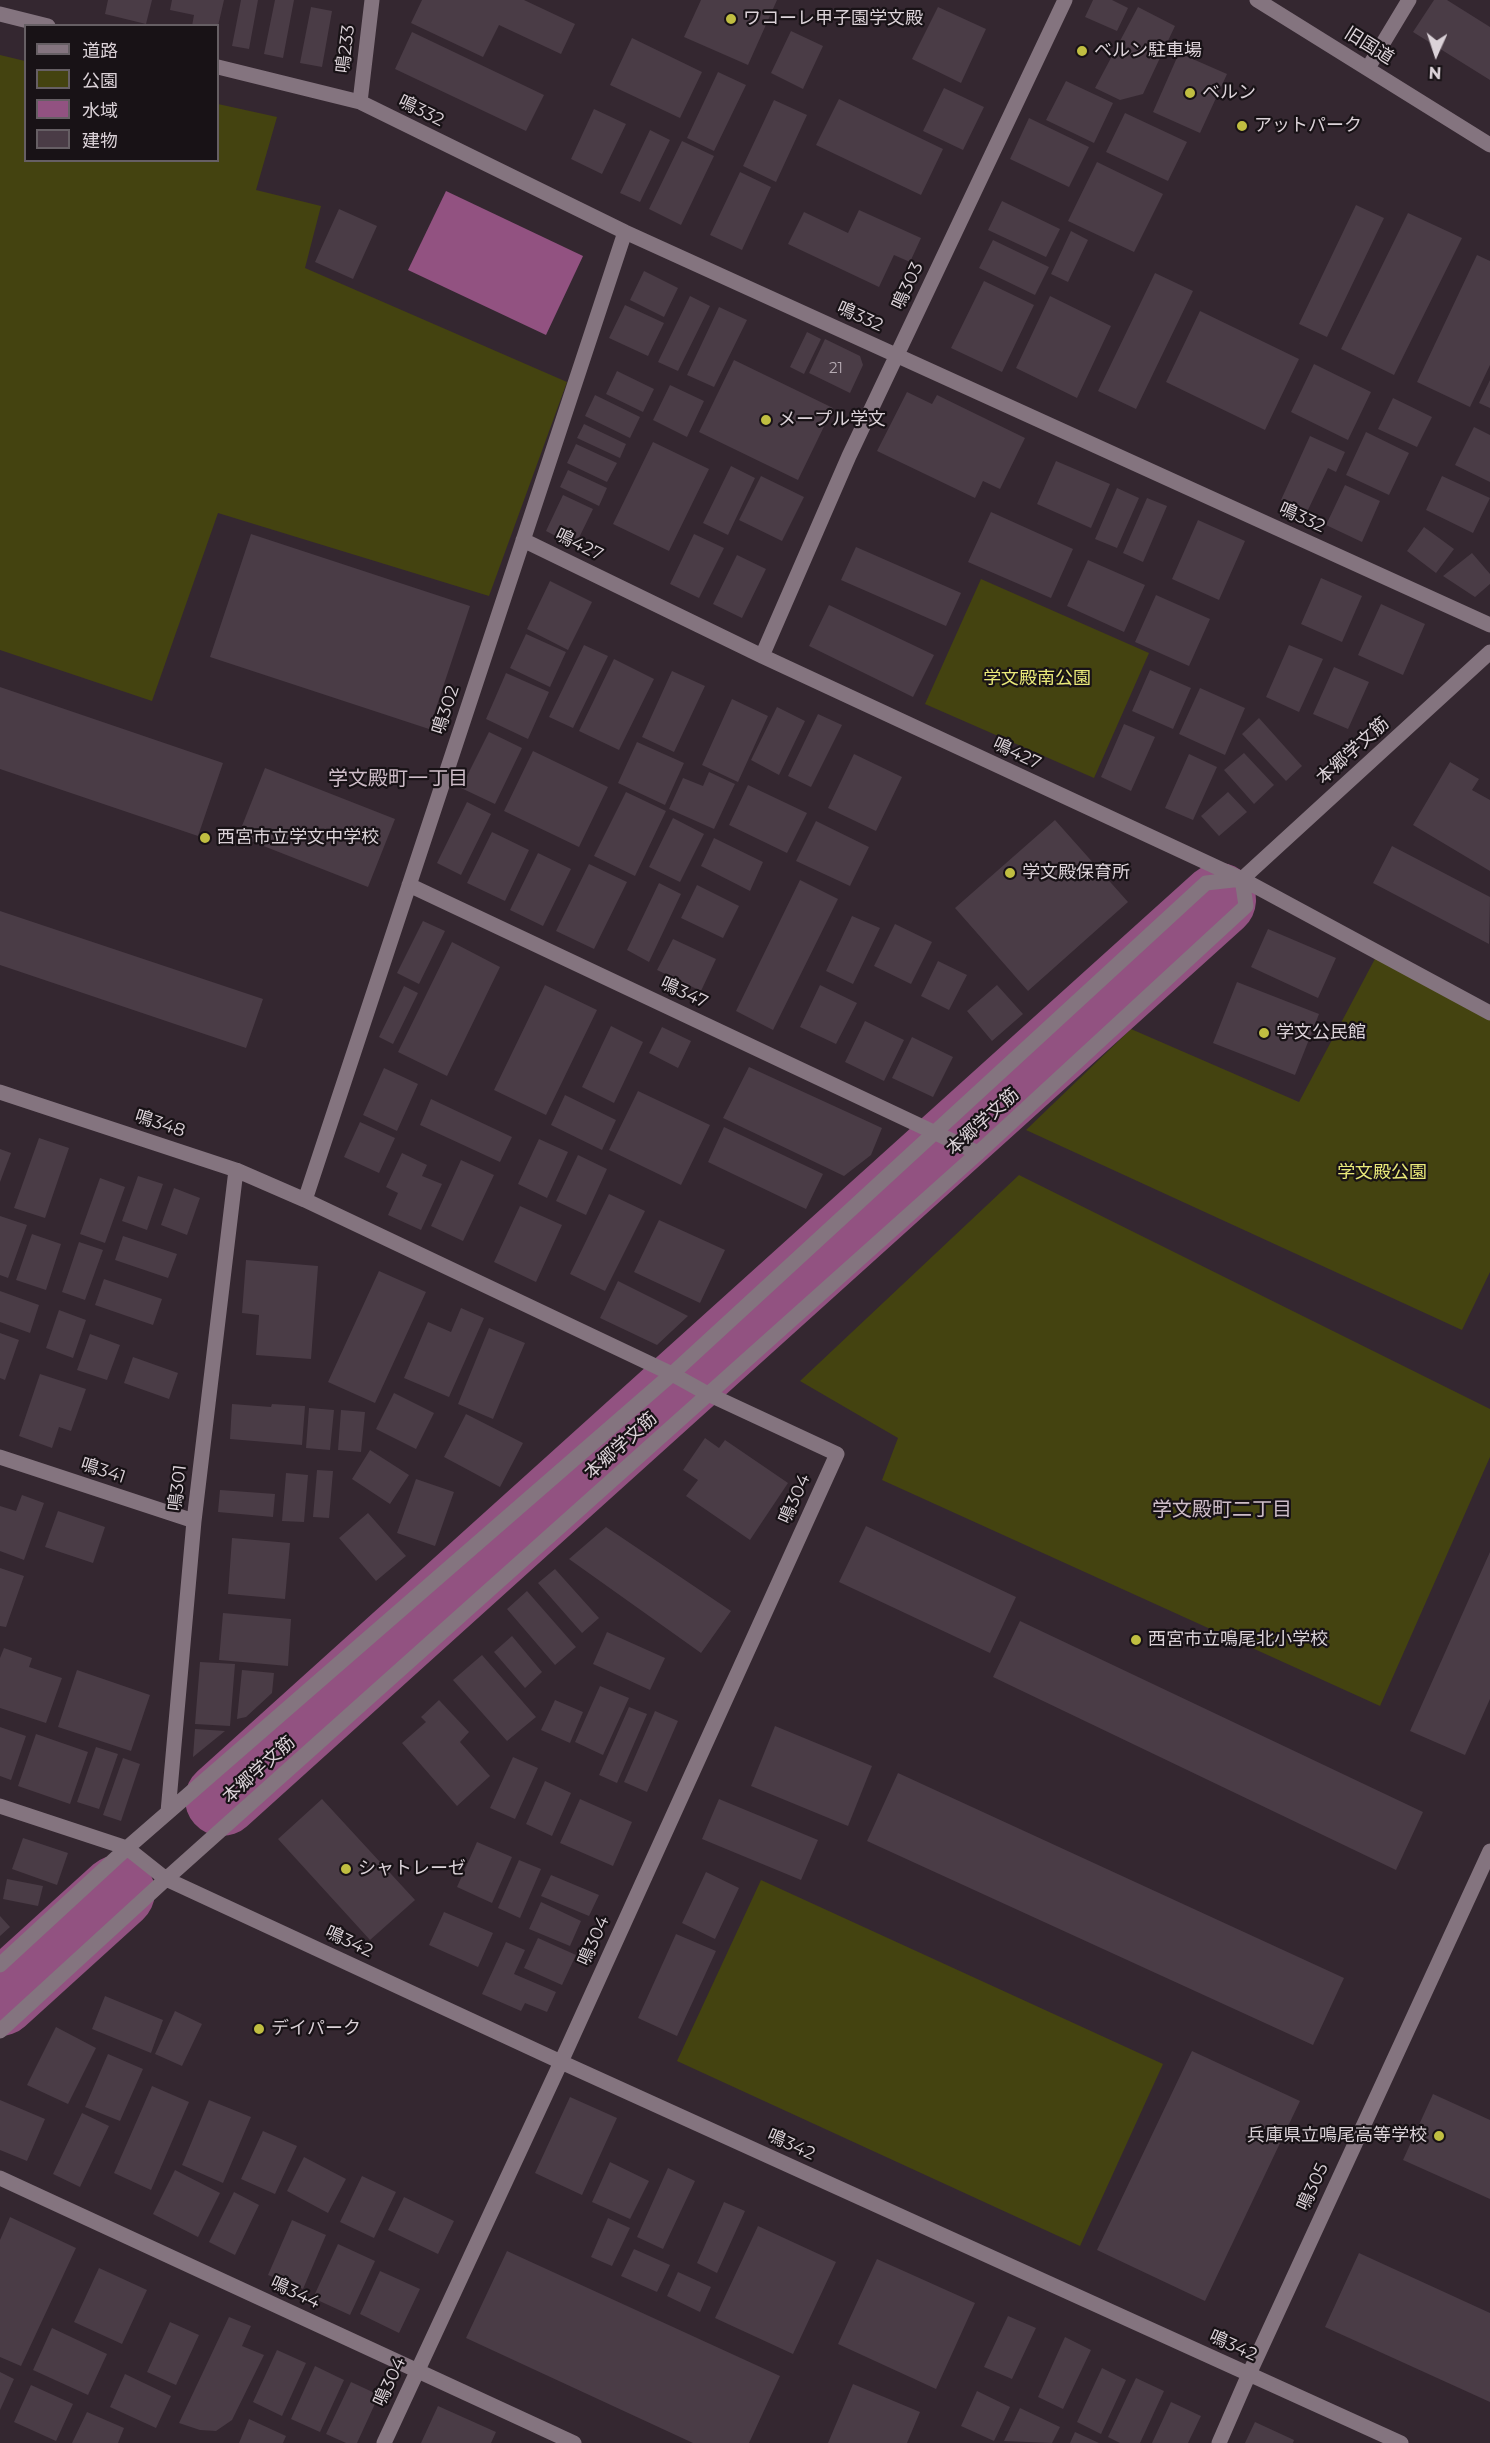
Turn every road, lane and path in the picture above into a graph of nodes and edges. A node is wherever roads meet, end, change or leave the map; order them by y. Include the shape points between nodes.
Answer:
1 (372, 0) edge
2 (1065, 0) edge
3 (1257, 0) edge
4 (1409, 0) edge
5 (0, 14) edge
6 (40, 24) edge
7 (219, 67) edge
8 (1368, 68) junction
9 (360, 102) junction
10 (1490, 145) edge
11 (625, 232) junction
12 (897, 355) junction
13 (523, 540) junction
14 (1486, 622) edge
15 (1490, 652) edge
16 (762, 656) junction
17 (1242, 879) junction
18 (409, 885) junction
19 (1490, 1013) edge
20 (0, 1092) edge
21 (939, 1135) junction
22 (972, 1150) junction
23 (236, 1170) junction
24 (305, 1200) junction
25 (676, 1377) junction
26 (704, 1392) junction
27 (837, 1454) joint
28 (0, 1457) edge
29 (194, 1521) junction
30 (0, 1806) edge
31 (168, 1812) junction
32 (127, 1848) junction
33 (1490, 1851) edge
34 (166, 1879) junction
35 (0, 1965) edge
36 (0, 2031) edge
37 (561, 2062) junction
38 (0, 2178) edge
39 (417, 2371) junction
40 (1249, 2374) junction
41 (384, 2443) edge
42 (574, 2443) edge
43 (1219, 2443) edge
44 (1401, 2443) edge

1 - 9 street, 鳴233
2 - 12 street, 鳴303
3 - 8 street, 旧国道
4 - 8 street
5 - 6 street
7 - 9 street, 鳴332
8 - 10 street, 旧国道
9 - 11 street, 鳴332
11 - 12 street, 鳴332
11 - 13 street, 鳴302
12 - 14 street, 鳴332
12 - 16 street, 鳴303
13 - 16 street, 鳴427
13 - 18 street, 鳴302
15 - 17 street, 本郷学文筋
16 - 17 street, 鳴427
17 - 19 street, 鳴427
17 - 21 street, 本郷学文筋 via 1206,883
17 - 22 street, 本郷学文筋 via 1246,906
18 - 21 street, 鳴347
18 - 24 street, 鳴302
20 - 23 street, 鳴348
21 - 22 street, 鳴347
21 - 25 street, 本郷学文筋
22 - 26 street, 本郷学文筋
23 - 24 street, 鳴348
23 - 29 street, 鳴301
24 - 25 street, 鳴348
25 - 26 street, 鳴348
25 - 31 street, 本郷学文筋
26 - 27 street, 鳴348
26 - 34 street, 本郷学文筋
27 - 37 street, 鳴304
28 - 29 street, 鳴341
29 - 31 street, 鳴301
30 - 32 street
31 - 32 street, 本郷学文筋
32 - 34 street, 鳴342
32 - 35 street, 本郷学文筋
33 - 40 street, 鳴305
34 - 36 street, 本郷学文筋
34 - 37 street, 鳴342
37 - 39 street, 鳴304
37 - 40 street, 鳴342
38 - 39 street, 鳴344
39 - 41 street, 鳴304
39 - 42 street, 鳴344
40 - 43 street, 鳴305
40 - 44 street, 鳴342

